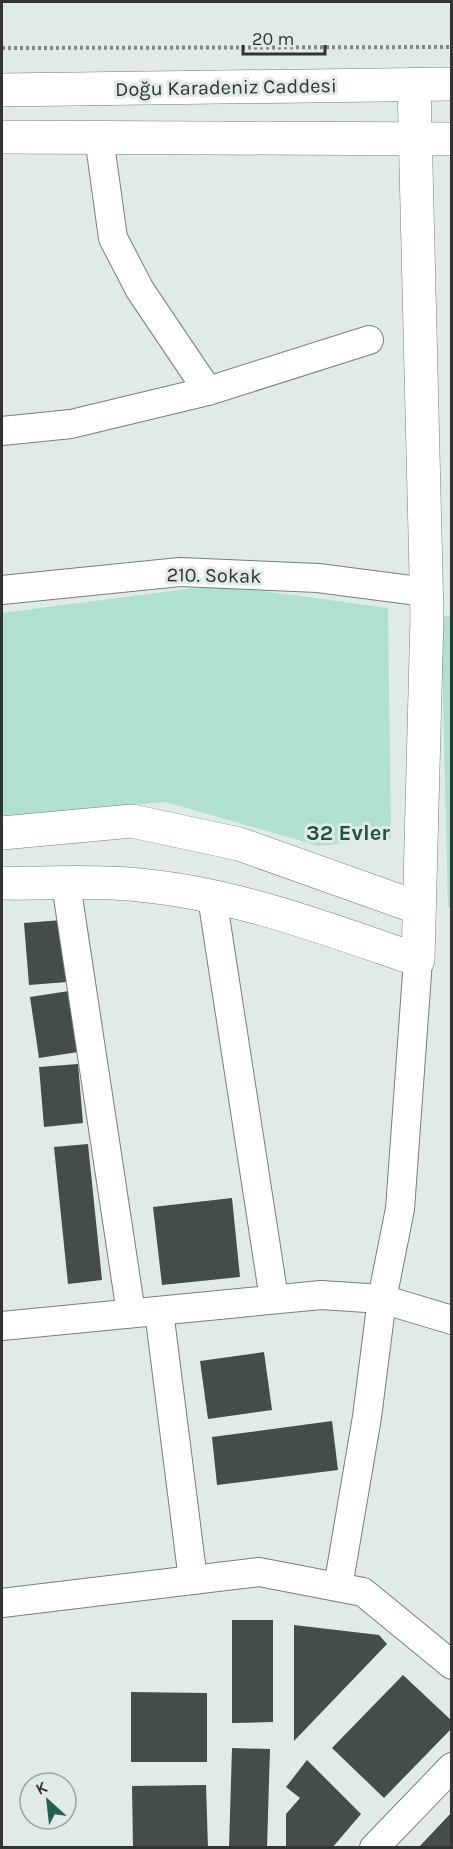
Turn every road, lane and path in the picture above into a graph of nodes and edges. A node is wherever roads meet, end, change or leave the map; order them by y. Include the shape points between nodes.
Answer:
1 (2, 48) edge
2 (452, 48) edge
3 (414, 84) junction
4 (452, 84) edge
5 (2, 90) edge
6 (2, 137) edge
7 (99, 137) junction
8 (416, 137) junction
9 (452, 139) edge
10 (369, 340) dead end
11 (208, 391) junction
12 (2, 431) edge
13 (2, 590) edge
14 (426, 592) junction
15 (2, 833) edge
16 (2, 883) edge
17 (66, 884) junction
18 (212, 897) junction
19 (419, 908) junction
20 (418, 960) junction
21 (274, 1299) junction
22 (382, 1299) junction
23 (145, 1312) junction
24 (452, 1320) edge
25 (2, 1326) edge
26 (193, 1580) junction
27 (338, 1587) junction
28 (2, 1603) edge
29 (452, 1665) edge
30 (452, 1767) edge
31 (374, 1848) edge

1 - 2 path
3 - 4 main road, Doğu Karadeniz Caddesi
3 - 5 main road, Doğu Karadeniz Caddesi
3 - 8 main road
6 - 7 main road
7 - 8 main road
7 - 11 street via 112,238 140,290
8 - 9 main road
8 - 14 main road
10 - 11 street
11 - 12 street via 71,424
13 - 14 street, 210. Sokak via 180,572 318,578
14 - 19 main road
15 - 19 main road via 132,821 239,844
16 - 17 main road
17 - 18 main road via 139,885
17 - 23 street
18 - 20 main road via 263,908
18 - 21 street
19 - 20 main road
20 - 22 street via 400,1209
21 - 22 street via 321,1295
21 - 23 street
22 - 24 street
22 - 27 street
23 - 25 street
23 - 26 street
26 - 27 street via 259,1572
26 - 28 street
27 - 29 street via 363,1592
30 - 31 street

